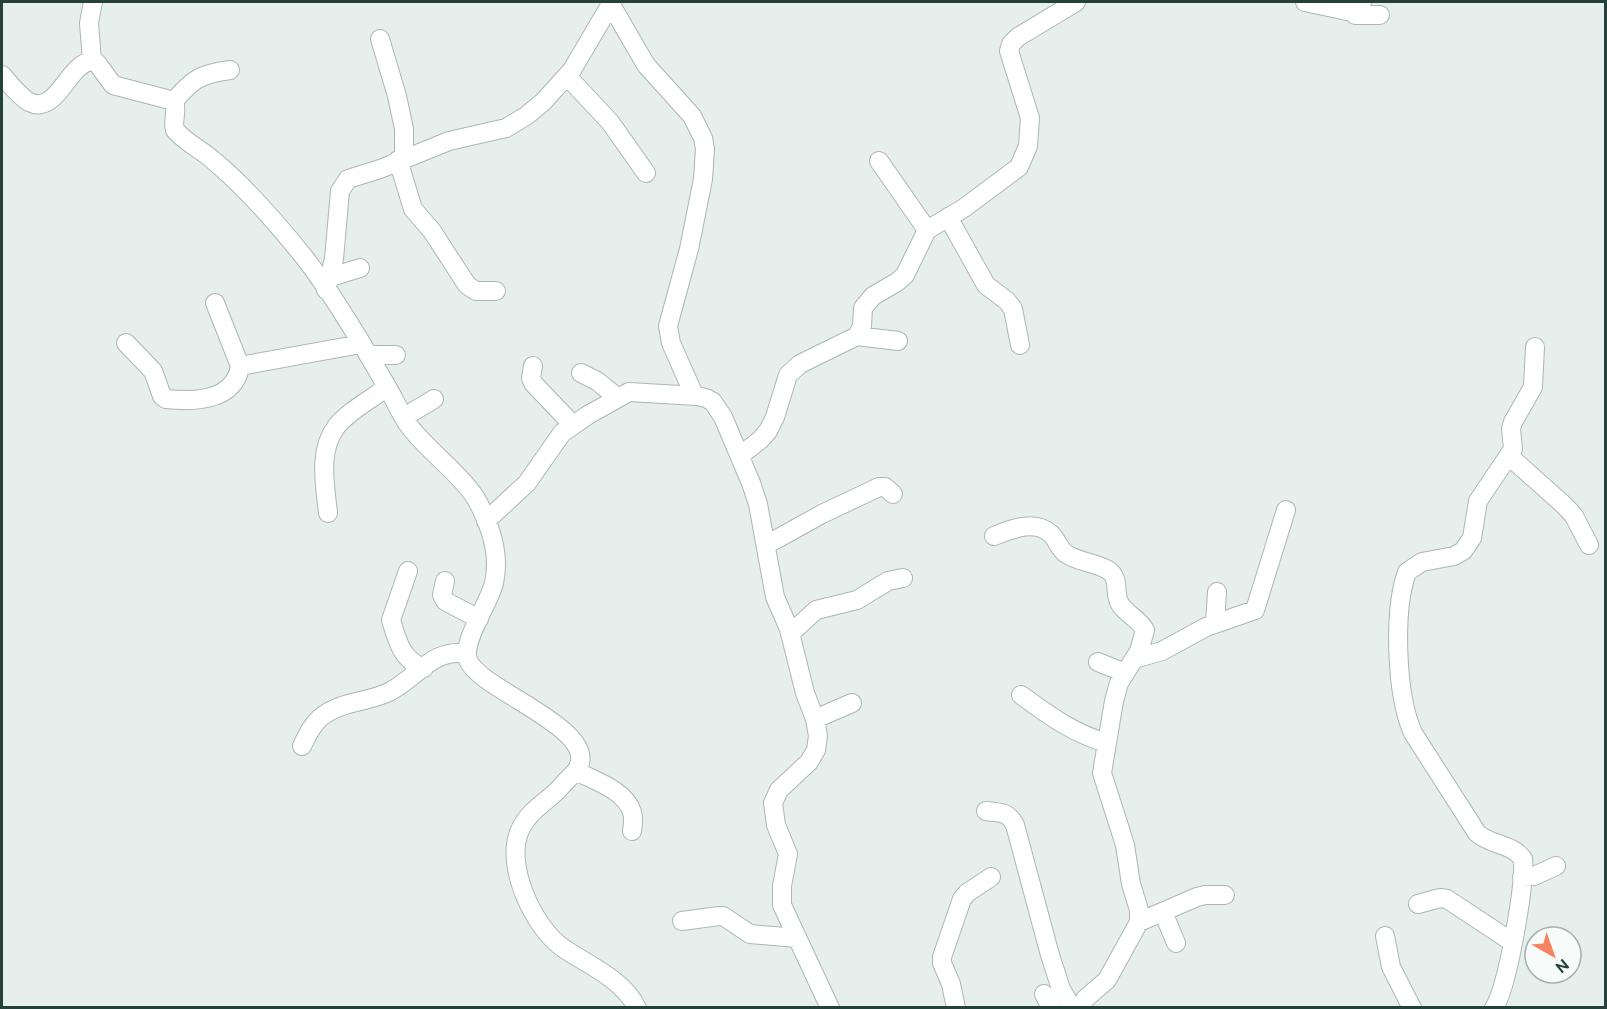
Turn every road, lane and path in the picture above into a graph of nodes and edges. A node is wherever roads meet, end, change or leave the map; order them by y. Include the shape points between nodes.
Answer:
1 (93, 2) edge
2 (611, 2) edge
3 (1076, 2) edge
4 (1305, 2) edge
5 (1357, 6) edge
6 (1052, 9) edge
7 (1380, 15) dead end
8 (380, 39) dead end
9 (92, 61) junction
10 (230, 70) dead end
11 (2, 75) edge
12 (567, 76) junction
13 (174, 101) junction
14 (401, 159) junction
15 (879, 161) dead end
16 (646, 173) dead end
17 (948, 217) junction
18 (927, 230) junction
19 (360, 268) dead end
20 (329, 284) junction
21 (496, 291) dead end
22 (215, 303) dead end
23 (857, 336) junction
24 (898, 341) dead end
25 (126, 343) dead end
26 (1020, 345) dead end
27 (1535, 347) dead end
28 (365, 350) junction
29 (396, 355) dead end
30 (240, 366) junction
31 (532, 366) dead end
32 (581, 373) dead end
33 (387, 387) junction
34 (694, 395) junction
35 (618, 398) junction
36 (434, 399) dead end
37 (404, 417) junction
38 (573, 425) junction
39 (741, 455) junction
40 (1509, 456) junction
41 (893, 494) dead end
42 (1286, 510) dead end
43 (328, 513) dead end
44 (486, 521) junction
45 (994, 536) dead end
46 (766, 545) junction
47 (1589, 545) dead end
48 (408, 571) dead end
49 (903, 579) dead end
50 (445, 580) dead end
51 (1217, 592) dead end
52 (479, 619) junction
53 (1215, 623) junction
54 (790, 634) junction
55 (466, 653) junction
56 (1098, 662) dead end
57 (1129, 666) junction
58 (424, 668) junction
59 (1020, 695) dead end
60 (852, 703) dead end
61 (815, 719) junction
62 (1106, 743) junction
63 (302, 746) dead end
64 (576, 771) junction
65 (986, 811) dead end
66 (632, 831) dead end
67 (1556, 866) dead end
68 (991, 876) dead end
69 (1522, 877) junction
70 (1225, 895) dead end
71 (1418, 904) dead end
72 (1163, 912) junction
73 (682, 921) dead end
74 (1139, 922) junction
75 (1385, 936) dead end
76 (797, 938) junction
77 (1512, 942) junction
78 (1176, 943) dead end
79 (637, 1008) edge
80 (830, 1008) edge
81 (956, 1008) edge
82 (1078, 1008) edge
83 (1412, 1008) edge
84 (1494, 1008) edge

1 - 9 street via 89,23
2 - 12 street
2 - 34 street via 646,65 692,116 703,138 703,179 668,326
3 - 6 street
4 - 5 street
5 - 7 street via 1355,15
6 - 17 street via 1011,44 1030,118 1028,146 1019,167
8 - 14 street via 404,129
9 - 11 street via 80,64 49,101 38,103 23,97
9 - 13 street via 113,85
10 - 13 street via 198,78
12 - 14 street via 543,102 506,128 449,141
12 - 16 street via 614,127
13 - 20 street via 175,130 245,191
14 - 20 street via 343,184
14 - 21 street via 413,209 467,285 476,291
15 - 18 street
17 - 18 street
17 - 26 street via 986,285 1013,309
18 - 23 street via 905,275 873,296 863,308
19 - 20 street
20 - 28 street
22 - 30 street
23 - 24 street
23 - 39 street via 794,368 768,431
25 - 30 street via 153,371 166,399 212,398 230,387
27 - 40 street via 1533,387 1513,422 1513,449
28 - 29 street
28 - 30 street
28 - 33 street
31 - 38 street via 533,383
32 - 35 street
33 - 37 street
33 - 43 street via 335,428 324,463
34 - 35 street via 636,391
34 - 39 street via 713,402
35 - 38 street
36 - 37 street
37 - 44 street via 474,496
38 - 44 street via 552,444 527,483
39 - 46 street via 758,504
40 - 47 street via 1574,516
40 - 69 street via 1478,501 1472,538 1463,552 1422,562 1407,572 1399,604 1400,676 1413,733 1477,833 1520,854
41 - 46 street via 879,487
42 - 53 street via 1258,607 1251,613
44 - 52 street via 497,558 494,585
45 - 57 street via 1016,528 1041,528 1067,554 1110,571 1119,602 1144,630 1144,639
46 - 54 street via 775,597
48 - 58 street via 391,620 407,658
49 - 54 street via 888,581 857,600 816,610
50 - 52 street via 445,601
51 - 53 street
52 - 55 street
53 - 57 street
54 - 61 street
55 - 58 street via 446,653
55 - 64 street via 474,669 568,735 582,755
56 - 57 street
57 - 62 street via 1119,683
58 - 63 street via 388,692 330,711 311,727
59 - 62 street via 1068,728
60 - 61 street
61 - 76 street via 816,750 809,762 779,790 773,803 776,825 788,854 782,905
62 - 74 street via 1103,779 1125,845
64 - 66 street via 623,798 632,813
64 - 79 street via 529,815 520,830 515,849 522,888 535,916 553,940 616,983
65 - 82 street via 1006,814 1015,825 1061,989 1069,1003
67 - 69 street
68 - 81 street via 962,899 942,957
69 - 77 street
70 - 72 street via 1204,895
71 - 77 street via 1447,898
72 - 74 street
72 - 78 street
73 - 76 street via 723,916 750,934
74 - 82 street via 1107,980
75 - 83 street via 1390,967
76 - 80 street
77 - 84 street via 1502,993

